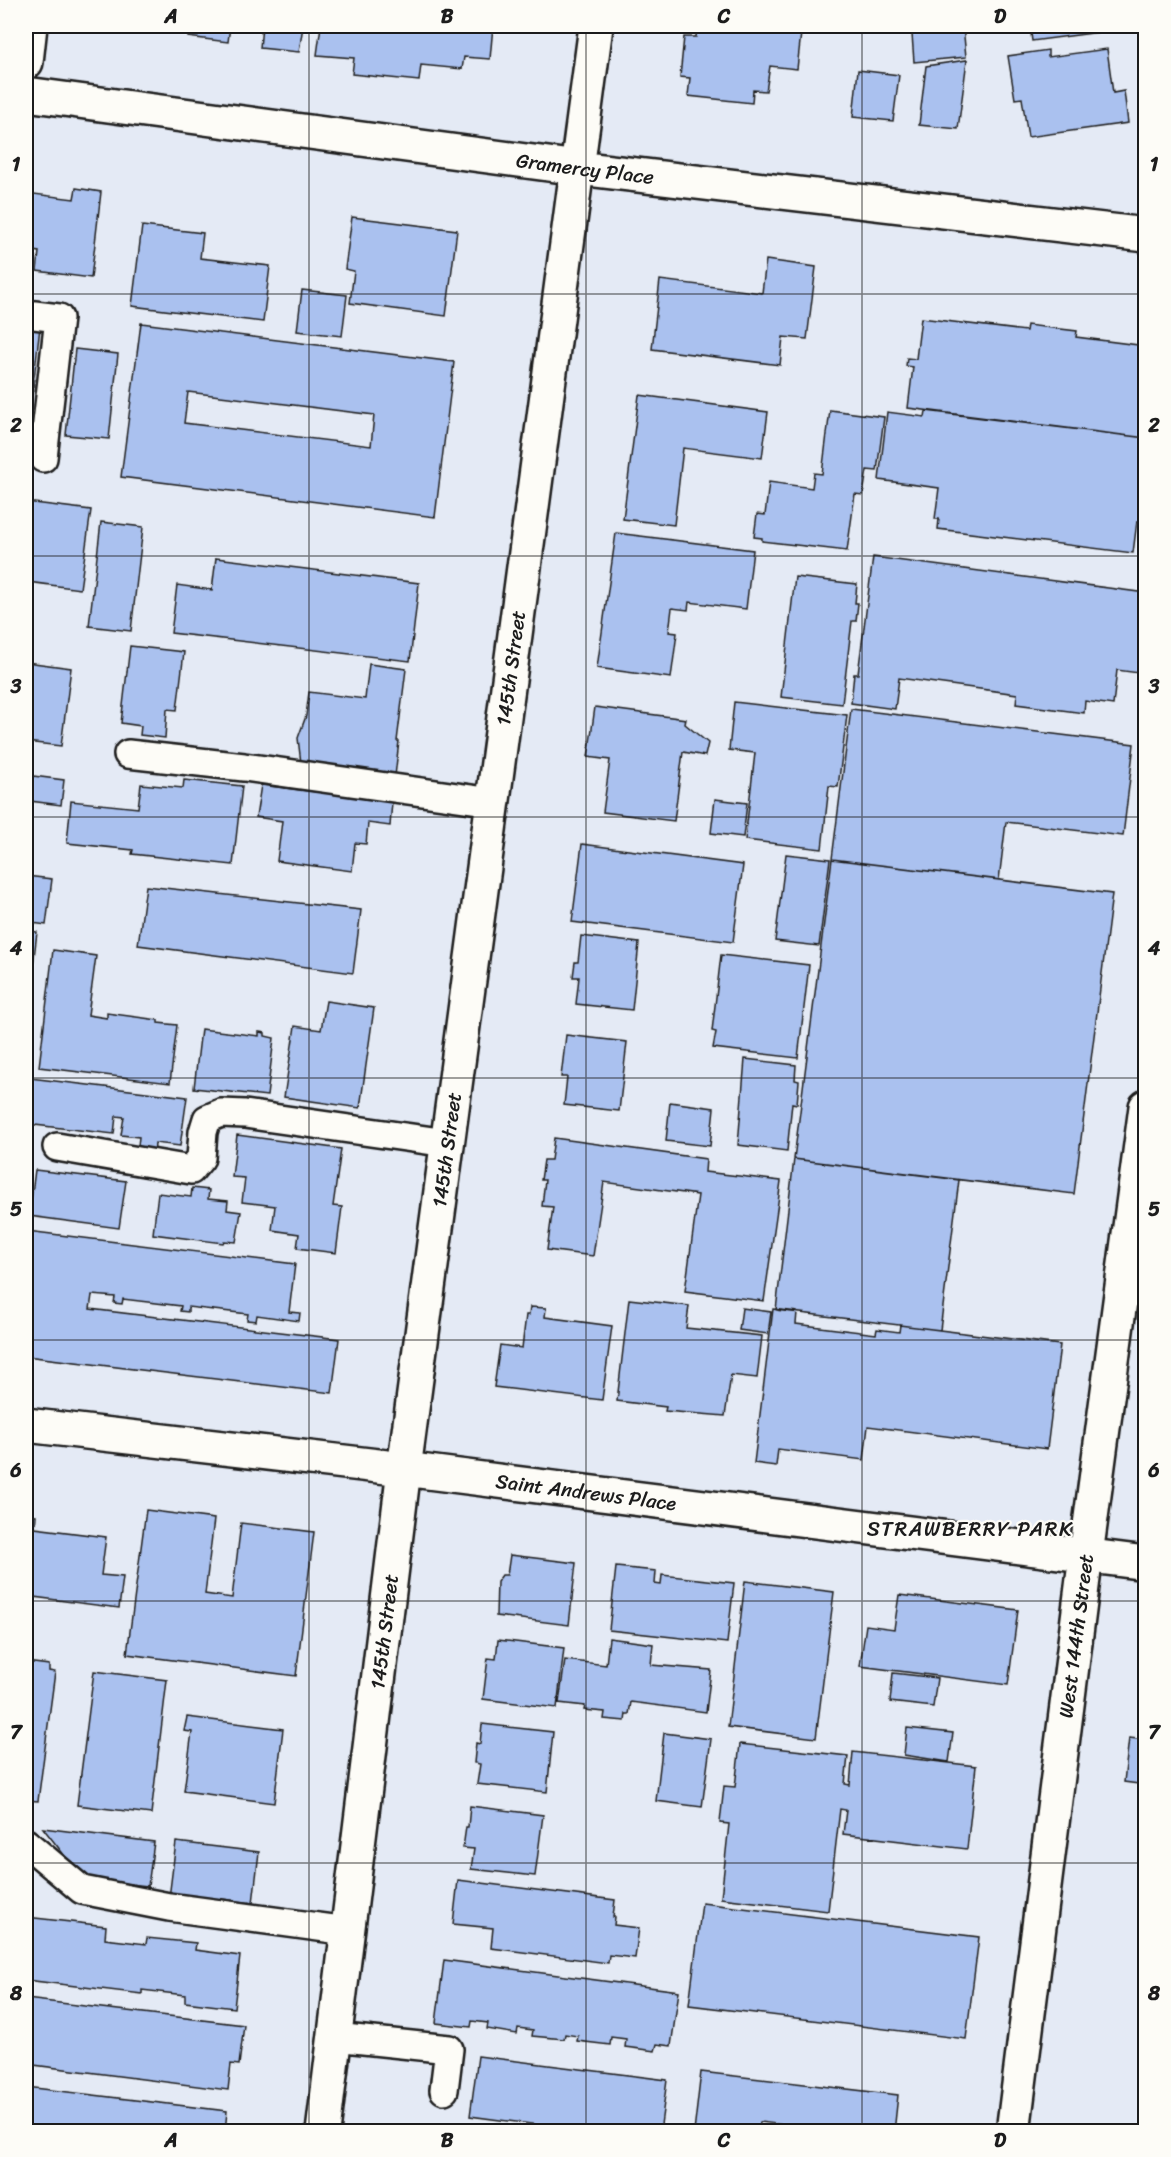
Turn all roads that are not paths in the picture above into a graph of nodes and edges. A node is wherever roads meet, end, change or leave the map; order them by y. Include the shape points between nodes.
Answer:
1 (30, 26) edge
2 (596, 26) edge
3 (26, 62) edge
4 (26, 93) edge
5 (578, 168) junction
6 (1146, 235) edge
7 (26, 314) edge
8 (43, 458) dead end
9 (128, 754) dead end
10 (493, 802) junction
11 (1146, 1107) edge
12 (447, 1143) junction
13 (57, 1148) dead end
14 (1134, 1280) edge
15 (26, 1425) edge
16 (404, 1469) junction
17 (1086, 1555) junction
18 (1146, 1563) edge
19 (26, 1843) edge
20 (348, 1931) junction
21 (335, 2037) junction
22 (444, 2090) dead end
23 (323, 2132) edge
24 (1013, 2132) edge

1 - 3 street
2 - 5 street, 145th Street
4 - 5 street, Gramercy Place
5 - 6 street, Gramercy Place
5 - 10 street, 145th Street
7 - 8 lane via 59,318
9 - 10 lane via 288,772
10 - 12 street, 145th Street
11 - 14 street, West 144th Street
12 - 13 lane via 221,1113 207,1119 201,1158 191,1170
12 - 16 street, 145th Street
14 - 17 street, West 144th Street
15 - 16 street, Saint Andrews Place
16 - 17 street, Saint Andrews Place
16 - 20 street, 145th Street
17 - 18 street, Saint Andrews Place
17 - 24 street, West 144th Street
19 - 20 lane via 82,1890 169,1907
20 - 21 street, 145th Street
21 - 22 lane via 449,2049
21 - 23 street, 145th Street

